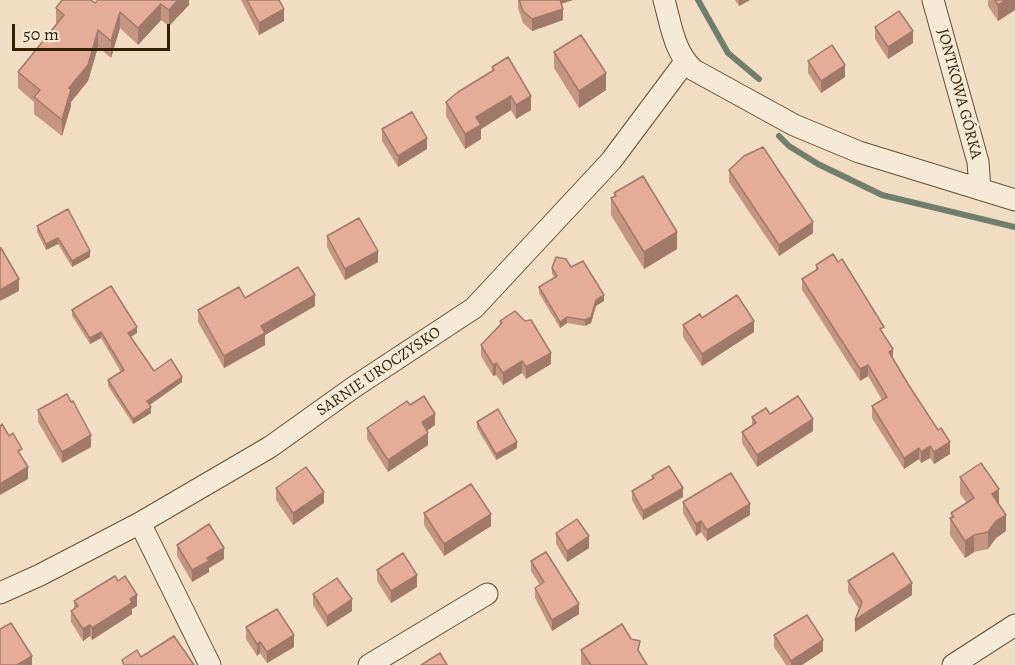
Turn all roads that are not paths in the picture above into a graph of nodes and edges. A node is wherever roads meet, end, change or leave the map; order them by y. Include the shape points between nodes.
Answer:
1 (664, 0) edge
2 (933, 0) edge
3 (685, 62) junction
4 (980, 189) junction
5 (1015, 200) edge
6 (140, 523) junction
7 (0, 593) edge
8 (487, 594) dead end
9 (1015, 625) edge
10 (210, 665) edge
11 (369, 665) edge
12 (953, 665) edge

1 - 3 street
2 - 4 street, JONTKOWA GÓRKA via 978,162
3 - 4 street via 794,125 859,152
3 - 6 street, SARNIE UROCZYSKO via 611,161 474,308 270,447
4 - 5 street
6 - 7 street, SARNIE UROCZYSKO
6 - 10 street
8 - 11 street
9 - 12 street

